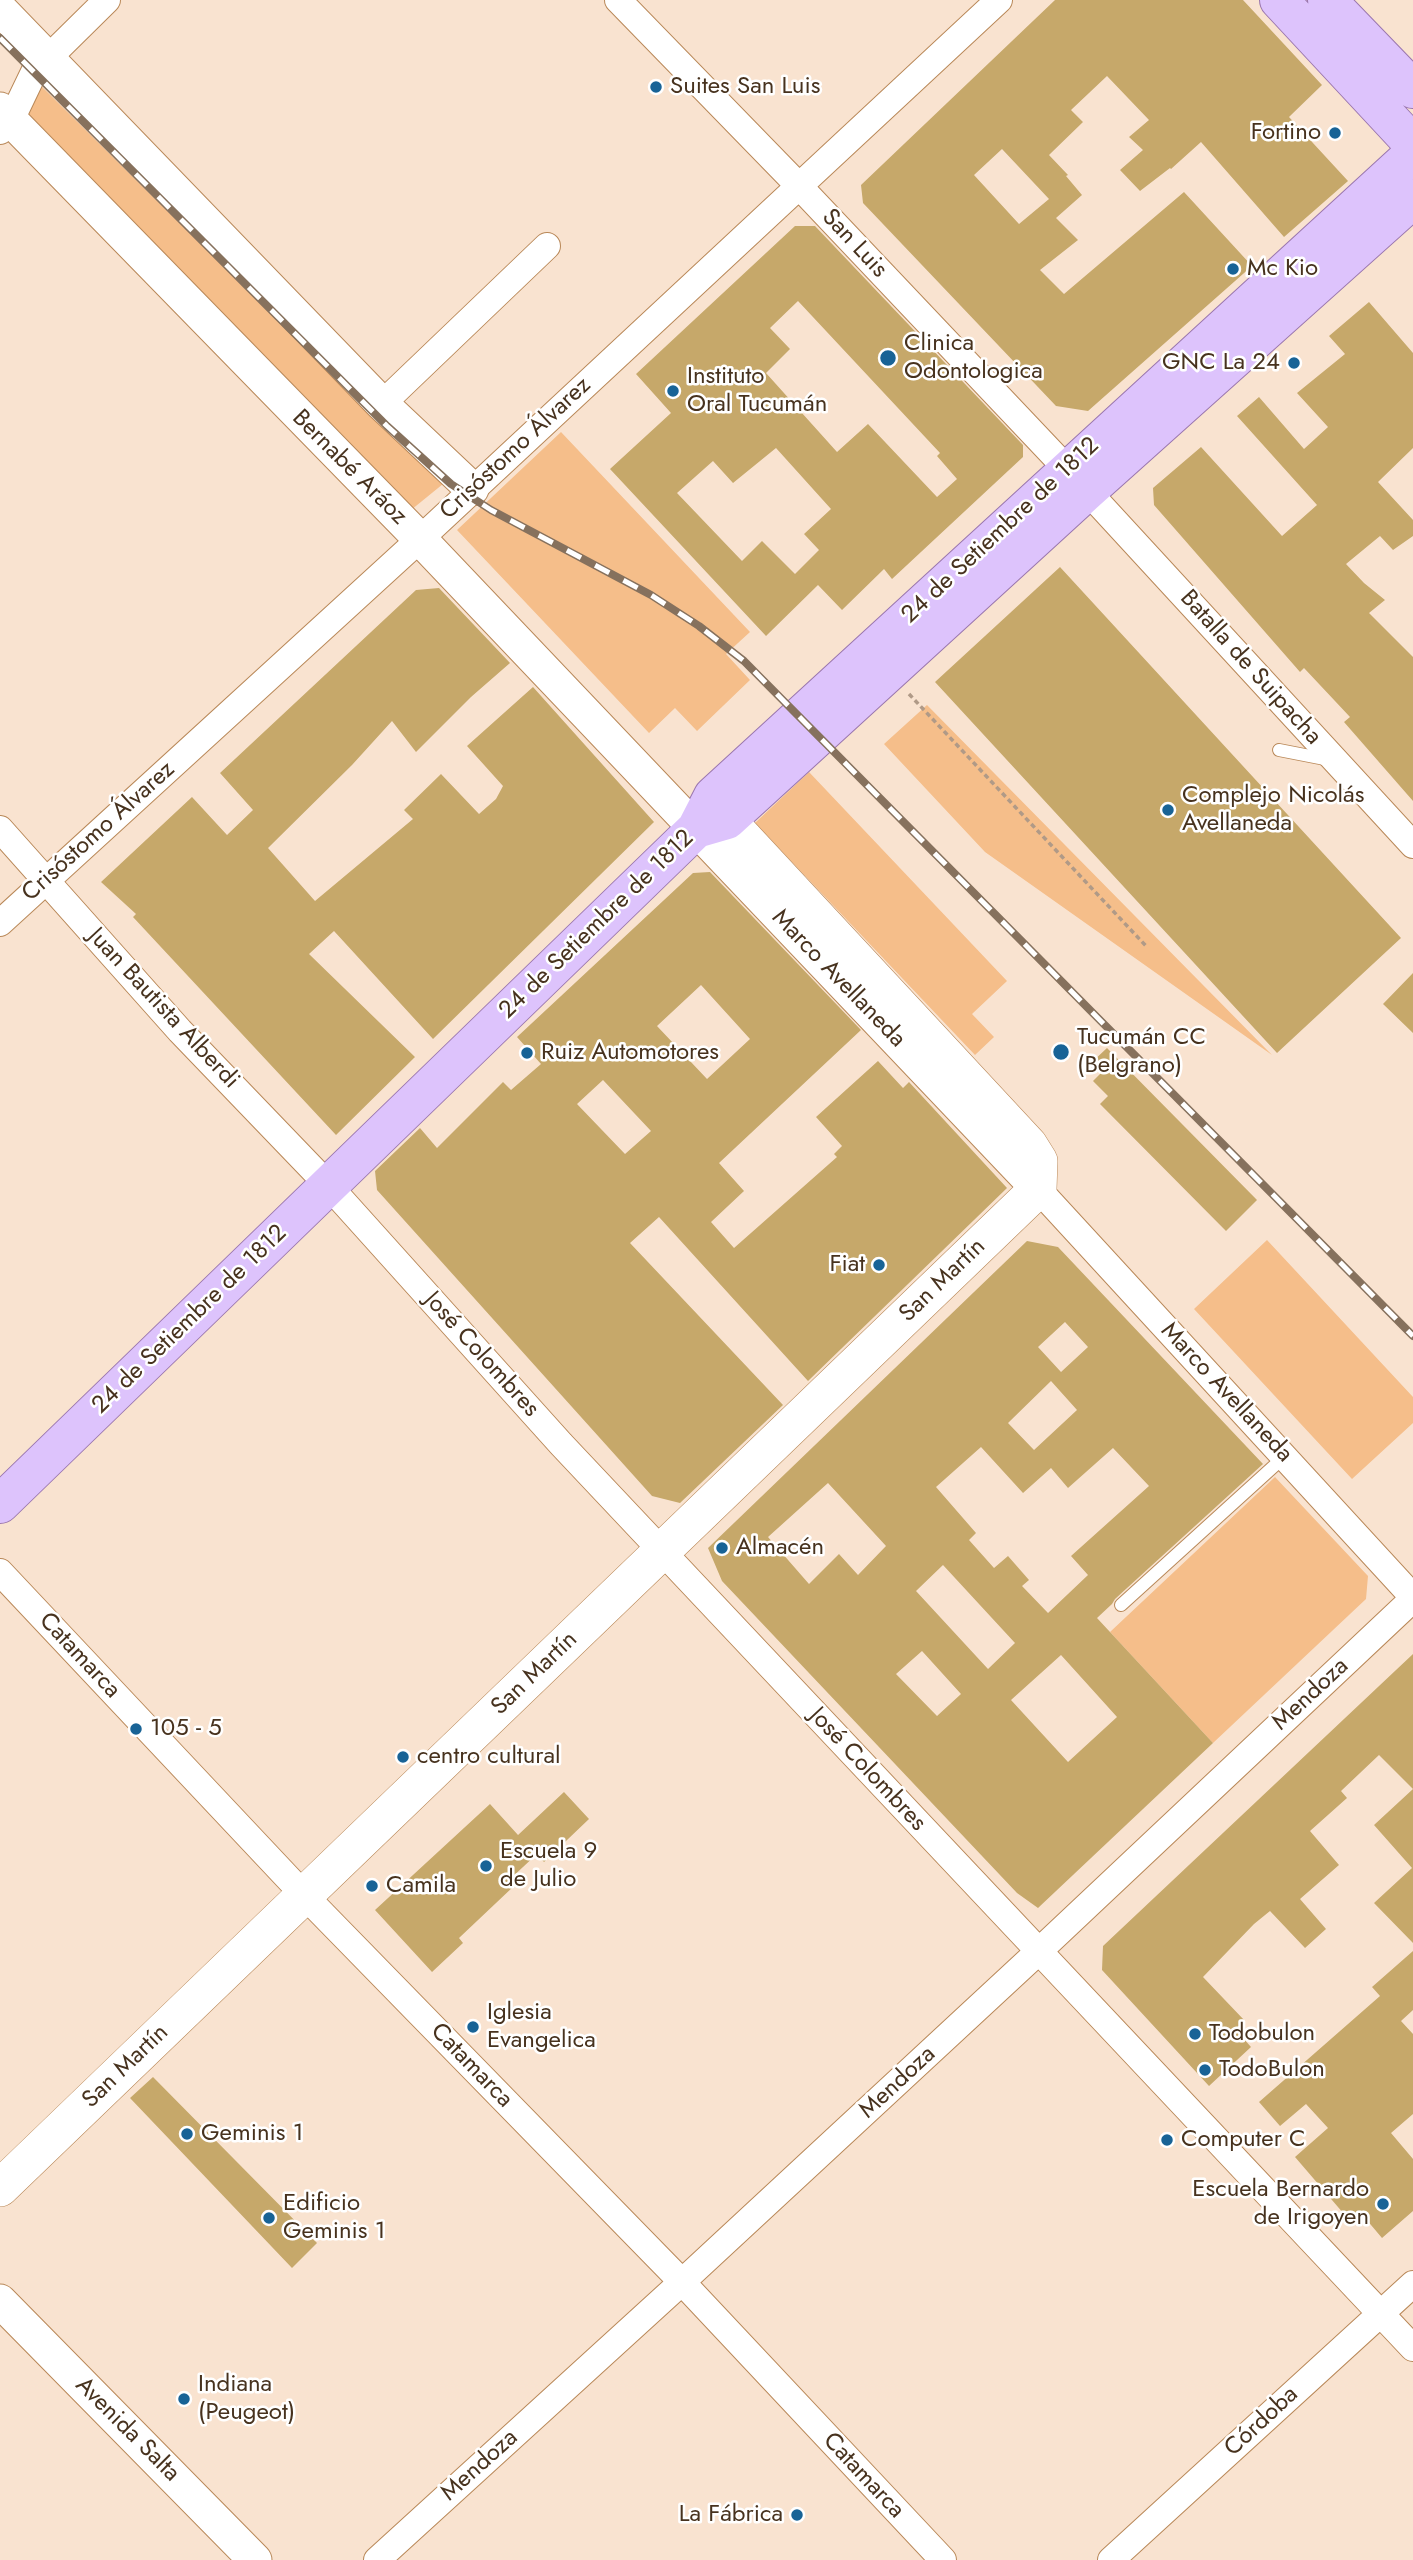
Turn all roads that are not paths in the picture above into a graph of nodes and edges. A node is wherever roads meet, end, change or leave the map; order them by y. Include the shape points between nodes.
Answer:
1 (107, 0) edge
2 (618, 0) edge
3 (999, 0) edge
4 (1279, 0) edge
5 (1327, 0) edge
6 (0, 9) edge
7 (47, 58) junction
8 (1409, 83) edge
9 (1381, 110) junction
10 (4, 120) edge
11 (1413, 144) edge
12 (1413, 154) edge
13 (799, 186) junction
14 (1396, 206) edge
15 (547, 246) dead end
16 (382, 404) junction
17 (1077, 480) junction
18 (472, 489) junction
19 (420, 539) junction
20 (1279, 750) dead end
21 (1335, 760) junction
22 (712, 825) junction
23 (0, 829) edge
24 (1413, 845) edge
25 (46, 881) junction
26 (0, 923) edge
27 (329, 1186) junction
28 (1038, 1189) junction
29 (1284, 1457) junction
30 (0, 1504) edge
31 (663, 1552) junction
32 (0, 1572) edge
33 (1413, 1598) edge
34 (1121, 1605) dead end
35 (304, 1895) junction
36 (1038, 1952) junction
37 (0, 2188) edge
38 (682, 2282) junction
39 (1413, 2284) edge
40 (0, 2301) edge
41 (1381, 2312) junction
42 (1413, 2348) edge
43 (255, 2560) edge
44 (377, 2560) edge
45 (943, 2560) edge
46 (1111, 2560) edge

1 - 7 street
2 - 13 street, San Luis
3 - 13 street, Crisóstomo Álvarez
4 - 9 main road
5 - 8 main road
6 - 7 street
7 - 10 street
7 - 16 street
9 - 11 main road
9 - 14 main road via 1389,149 1380,175
10 - 19 street, Bernabé Aráoz
12 - 14 main road, 24 de Setiembre de 1812
13 - 17 street, San Luis
13 - 18 street, Crisóstomo Álvarez
14 - 17 main road, 24 de Setiembre de 1812
15 - 16 street
16 - 18 street
17 - 21 street, Batalla de Suipacha
17 - 22 main road, 24 de Setiembre de 1812
18 - 19 street, Crisóstomo Álvarez
19 - 22 street, Bernabé Aráoz
19 - 25 street, Crisóstomo Álvarez
20 - 21 lane
21 - 24 street, Batalla de Suipacha
22 - 27 main road, 24 de Setiembre de 1812
22 - 28 main road, Marco Avellaneda via 1028,1145 1039,1161
23 - 25 street, Juan Bautista Alberdi
25 - 26 street, Crisóstomo Álvarez
25 - 27 street, Juan Bautista Alberdi via 180,1031
27 - 30 main road, 24 de Setiembre de 1812
27 - 31 street, José Colombres
28 - 29 street, Marco Avellaneda
28 - 31 main road, San Martín
29 - 33 street, Marco Avellaneda
29 - 34 lane
31 - 35 main road, San Martín
31 - 36 street, José Colombres
32 - 35 street, Catamarca
33 - 36 street, Mendoza
35 - 37 main road, San Martín
35 - 38 street, Catamarca
36 - 38 street, Mendoza
36 - 41 street, José Colombres
38 - 44 street, Mendoza
38 - 45 street, Catamarca
39 - 41 street, Córdoba
40 - 43 street, Avenida Salta
41 - 42 street, José Colombres
41 - 46 street, Córdoba

